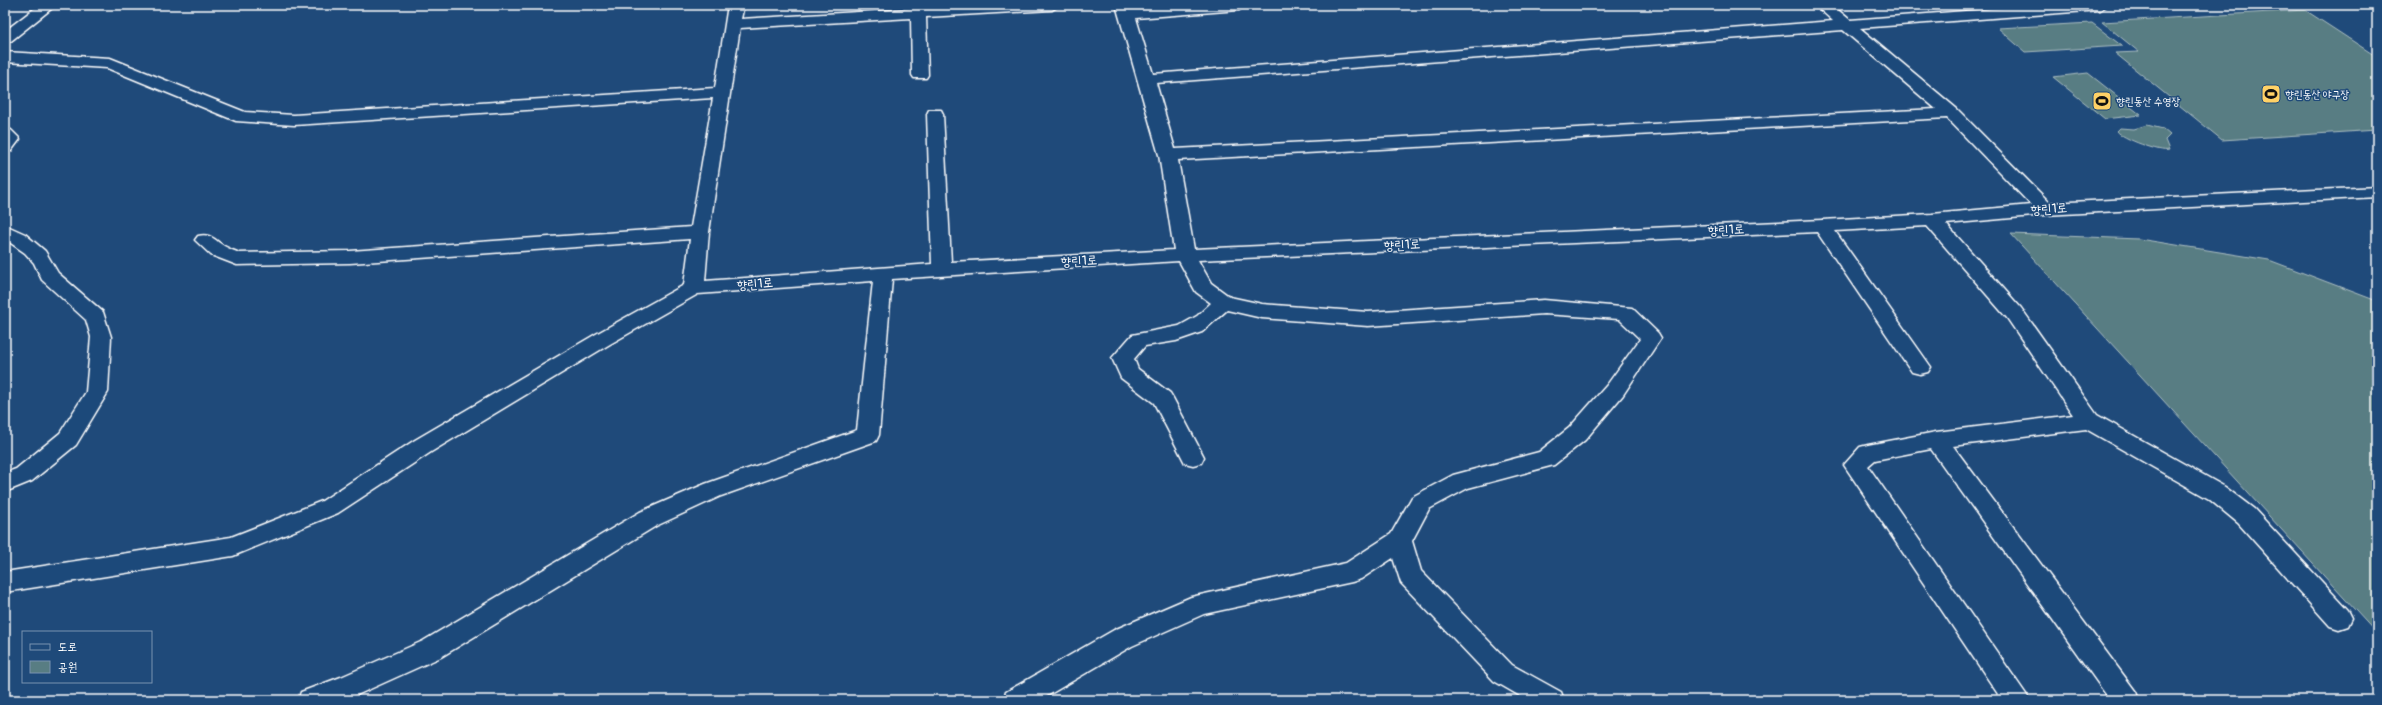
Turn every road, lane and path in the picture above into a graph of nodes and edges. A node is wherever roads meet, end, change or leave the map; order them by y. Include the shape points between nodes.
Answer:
1 (48, 5) edge
2 (736, 5) edge
3 (1052, 5) edge
4 (1238, 5) edge
5 (1823, 5) edge
6 (2100, 5) edge
7 (1126, 9) edge
8 (918, 14) junction
9 (733, 24) junction
10 (1847, 26) junction
11 (5, 38) edge
12 (5, 57) edge
13 (920, 75) dead end
14 (1147, 79) junction
15 (721, 93) junction
16 (1951, 113) junction
17 (935, 114) dead end
18 (5, 134) edge
19 (5, 147) edge
20 (1168, 155) junction
21 (2377, 192) edge
22 (2045, 209) junction
23 (1932, 220) junction
24 (1822, 226) junction
25 (5, 231) edge
26 (700, 232) junction
27 (205, 240) dead end
28 (1184, 255) junction
29 (942, 270) junction
30 (883, 275) junction
31 (694, 288) junction
32 (1223, 302) junction
33 (1920, 367) dead end
34 (2089, 421) junction
35 (1936, 440) junction
36 (1193, 457) dead end
37 (5, 483) edge
38 (1400, 541) junction
39 (5, 582) edge
40 (2340, 618) dead end
41 (311, 700) edge
42 (1016, 700) edge
43 (1551, 700) edge
44 (2017, 700) edge
45 (2126, 700) edge

1 - 11 street
2 - 9 street
3 - 8 street
4 - 7 street
5 - 10 street
6 - 10 street
7 - 14 street
8 - 9 street
8 - 13 street
9 - 15 street
10 - 14 street
10 - 16 street
12 - 15 street via 110,63 242,117 294,120
14 - 20 street
15 - 26 street
16 - 20 street
16 - 22 street
17 - 29 street
18 - 19 street via 11,139
20 - 28 street
21 - 22 street, 향린1로
22 - 23 street, 향린1로
23 - 24 street, 향린1로
23 - 34 street via 2014,313
24 - 28 street, 향린1로
24 - 33 street
25 - 37 street via 28,245 48,268 50,276 96,317 101,337 97,392 68,439 24,475
26 - 27 street via 350,257 245,259 237,259 218,251
26 - 31 street
28 - 29 street, 향린1로
28 - 32 street via 1203,287
29 - 30 street, 향린1로
30 - 31 street, 향린1로
30 - 41 street via 868,435 713,490 648,519 432,649 350,686
31 - 39 street via 423,446 330,507 233,546
32 - 36 street via 1196,328 1177,335 1139,340 1123,358 1129,373 1162,398
32 - 38 street via 1262,311 1368,319 1544,307 1625,313 1651,338 1610,396 1577,434 1546,459 1461,481 1420,503
34 - 35 street
34 - 40 street via 2217,493 2246,516
35 - 44 street via 1868,452 1855,465
35 - 45 street
38 - 42 street via 1352,572 1200,604 1123,638
38 - 43 street via 1410,576 1503,673

